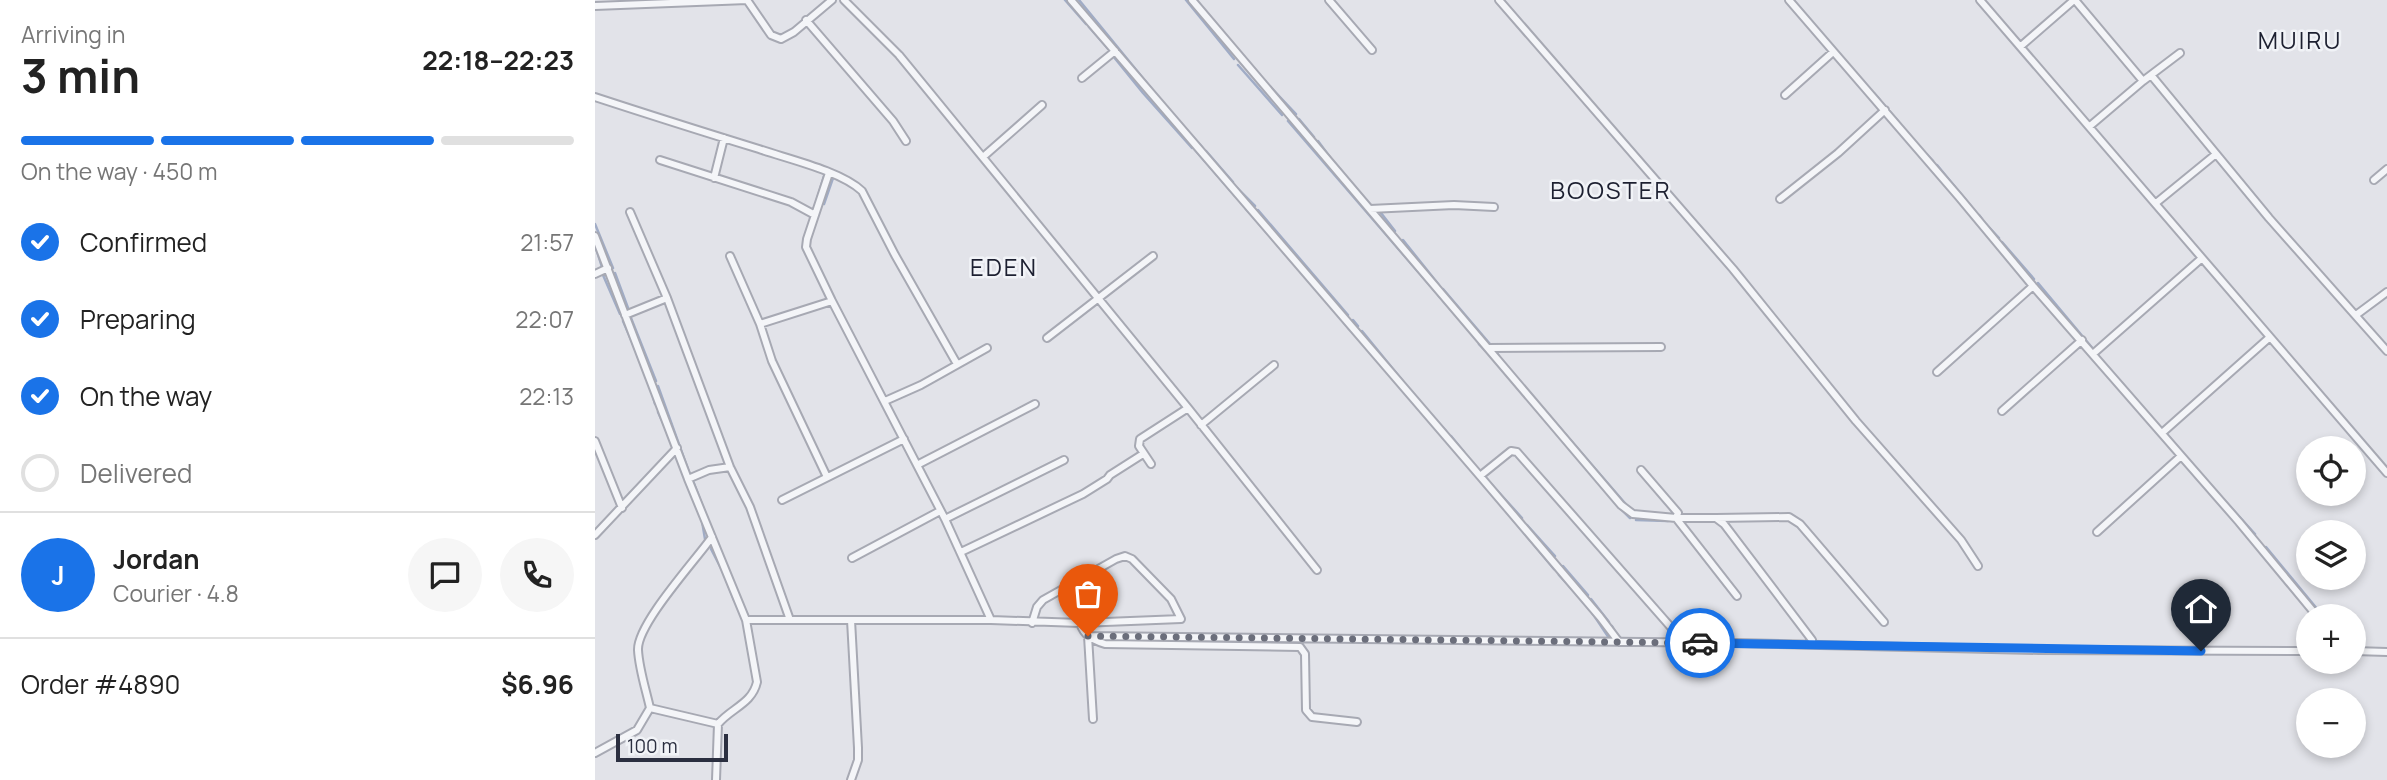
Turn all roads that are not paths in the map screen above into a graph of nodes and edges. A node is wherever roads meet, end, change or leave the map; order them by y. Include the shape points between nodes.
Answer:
1 (747, 0) edge
2 (832, 0) edge
3 (844, 0) edge
4 (1071, 0) edge
5 (1192, 0) edge
6 (1329, 0) edge
7 (1499, 0) edge
8 (1789, 0) edge
9 (1980, 0) edge
10 (2075, 0) edge
11 (595, 6) edge
12 (806, 20) junction
13 (2021, 46) junction
14 (1372, 50) dead end
15 (1115, 51) junction
16 (1833, 52) junction
17 (2180, 53) dead end
18 (2151, 75) junction
19 (1082, 78) dead end
20 (2143, 81) junction
21 (1784, 94) dead end
22 (595, 97) edge
23 (1042, 105) dead end
24 (1885, 110) junction
25 (2090, 126) junction
26 (724, 138) junction
27 (906, 141) dead end
28 (2215, 154) junction
29 (983, 157) junction
30 (660, 160) dead end
31 (2387, 169) edge
32 (829, 173) junction
33 (714, 178) junction
34 (2374, 180) dead end
35 (1780, 199) dead end
36 (2156, 203) junction
37 (1494, 207) dead end
38 (1370, 209) junction
39 (630, 212) dead end
40 (815, 215) junction
41 (595, 236) edge
42 (730, 256) dead end
43 (1153, 256) dead end
44 (2202, 258) junction
45 (608, 268) junction
46 (595, 274) edge
47 (2033, 286) junction
48 (2387, 292) edge
49 (667, 298) junction
50 (1097, 299) junction
51 (832, 301) junction
52 (625, 315) junction
53 (2356, 316) junction
54 (760, 324) junction
55 (2270, 337) junction
56 (1047, 338) dead end
57 (2082, 340) junction
58 (1661, 346) dead end
59 (988, 348) dead end
60 (1488, 348) junction
61 (2387, 351) edge
62 (2094, 354) junction
63 (957, 364) junction
64 (1274, 365) dead end
65 (1937, 372) dead end
66 (885, 401) junction
67 (1035, 404) dead end
68 (1188, 408) junction
69 (2002, 411) dead end
70 (1201, 425) junction
71 (2162, 433) junction
72 (904, 439) junction
73 (595, 441) edge
74 (677, 448) junction
75 (1143, 454) junction
76 (2181, 456) junction
77 (1064, 460) dead end
78 (1151, 464) dead end
79 (917, 465) junction
80 (730, 467) junction
81 (2385, 468) edge
82 (1641, 470) dead end
83 (1480, 475) junction
84 (827, 477) junction
85 (688, 479) junction
86 (782, 500) dead end
87 (622, 508) junction
88 (940, 511) junction
89 (1676, 518) junction
90 (1716, 518) junction
91 (945, 519) junction
92 (2097, 532) dead end
93 (595, 535) edge
94 (712, 537) junction
95 (961, 552) junction
96 (852, 558) dead end
97 (1978, 566) dead end
98 (1317, 570) dead end
99 (1737, 596) dead end
100 (2307, 604) edge
101 (746, 620) junction
102 (790, 620) junction
103 (851, 620) junction
104 (991, 620) junction
105 (1032, 622) junction
106 (1884, 622) dead end
107 (1080, 623) junction
108 (1088, 636) junction
109 (1812, 640) dead end
110 (1619, 642) junction
111 (1681, 643) junction
112 (2296, 651) edge
113 (2366, 652) edge
114 (2387, 652) edge
115 (650, 709) junction
116 (1093, 719) dead end
117 (1357, 722) dead end
118 (719, 724) junction
119 (595, 753) edge
120 (716, 780) edge
121 (851, 780) edge

1 - 11 street
1 - 12 street via 771,35 781,39
2 - 12 street
3 - 29 street via 899,55
4 - 15 street
5 - 38 street
6 - 14 street
7 - 97 street via 1733,269
8 - 16 street
9 - 13 street
10 - 13 street
10 - 20 street
12 - 27 street
13 - 25 street
15 - 19 street
15 - 83 street
16 - 21 street
16 - 24 street
17 - 18 street
18 - 20 street
18 - 28 street
20 - 25 street
22 - 26 street
23 - 29 street
24 - 35 street
24 - 47 street
25 - 36 street
26 - 32 street
26 - 33 street
28 - 36 street
28 - 53 street
29 - 50 street
30 - 33 street
31 - 34 street
32 - 40 street
32 - 63 street via 862,191
33 - 40 street via 791,202
36 - 44 street
37 - 38 street
38 - 60 street
39 - 49 street
40 - 51 street via 806,247
41 - 45 street
42 - 54 street
43 - 50 street
44 - 55 street
44 - 62 street
45 - 46 street
45 - 52 street
47 - 57 street
47 - 65 street
48 - 53 street
49 - 52 street
49 - 80 street
50 - 56 street
50 - 68 street
51 - 54 street
51 - 66 street
52 - 74 street
53 - 61 street
54 - 84 street via 772,361
55 - 71 street
55 - 81 street
57 - 62 street
57 - 69 street
58 - 60 street
59 - 63 street
60 - 89 street via 1627,510
62 - 71 street
63 - 66 street
64 - 70 street
66 - 72 street
67 - 79 street
68 - 70 street
68 - 75 street via 1140,439
70 - 98 street
71 - 76 street
72 - 79 street
72 - 84 street
73 - 87 street
74 - 85 street
74 - 87 street
75 - 78 street
75 - 95 street via 1083,494
76 - 92 street
76 - 100 street
77 - 91 street
79 - 88 street
80 - 85 street
80 - 102 street via 750,507
82 - 89 street via 1678,513
83 - 110 street
83 - 111 street via 1511,451 1517,452
84 - 86 street
85 - 94 street
87 - 93 street
88 - 91 street
88 - 96 street
89 - 90 street
89 - 99 street
90 - 106 street via 1789,517
90 - 109 street
91 - 95 street
94 - 101 street
94 - 115 street via 642,631 637,648
95 - 104 street
101 - 102 street
101 - 118 street via 755,691
102 - 103 street
103 - 104 street
103 - 121 street via 858,748
104 - 105 street
105 - 107 street
105 - 107 street via 1043,600 1125,556 1171,599 1181,619
107 - 108 street
108 - 110 street
108 - 116 street
108 - 117 street via 1105,644 1300,647 1305,654 1309,714
110 - 111 street
111 - 112 street
113 - 114 street
115 - 118 street
115 - 119 street via 637,730
118 - 120 street

